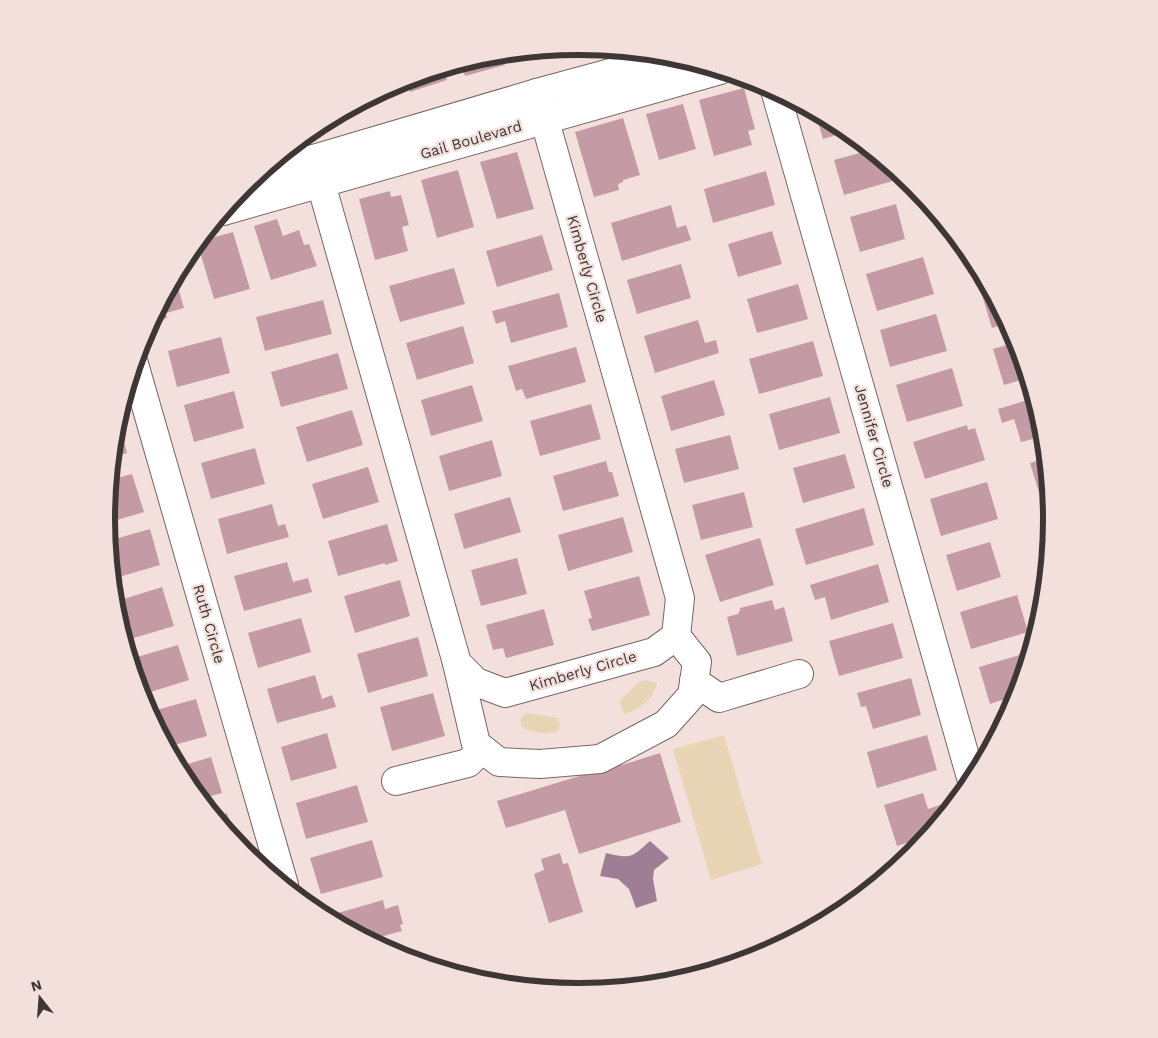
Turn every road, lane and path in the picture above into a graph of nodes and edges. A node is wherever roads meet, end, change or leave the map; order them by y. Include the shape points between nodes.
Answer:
1 (653, 61) edge
2 (707, 74) edge
3 (537, 93) junction
4 (778, 100) edge
5 (544, 119) junction
6 (317, 171) junction
7 (268, 175) edge
8 (238, 205) edge
9 (138, 377) edge
10 (676, 636) junction
11 (457, 663) junction
12 (798, 674) dead end
13 (694, 681) junction
14 (482, 749) junction
15 (969, 770) edge
16 (396, 781) dead end
17 (281, 874) edge

1 - 3 street, Gail Boulevard
2 - 5 street, Gail Boulevard
3 - 5 street, Kimberly Circle
3 - 6 street, Gail Boulevard
4 - 15 street, Jennifer Circle
5 - 6 street, Gail Boulevard
5 - 10 street, Kimberly Circle via 680,598
6 - 7 street, Gail Boulevard
6 - 8 street, Gail Boulevard
6 - 11 street, Kimberly Circle
9 - 17 street, Ruth Circle
10 - 11 street, Kimberly Circle via 654,652 505,693 476,682
10 - 13 street via 697,662
11 - 14 street via 476,744
12 - 13 street via 719,698
13 - 14 street via 692,695 666,724 600,759 540,764 499,762
14 - 16 street via 468,763

